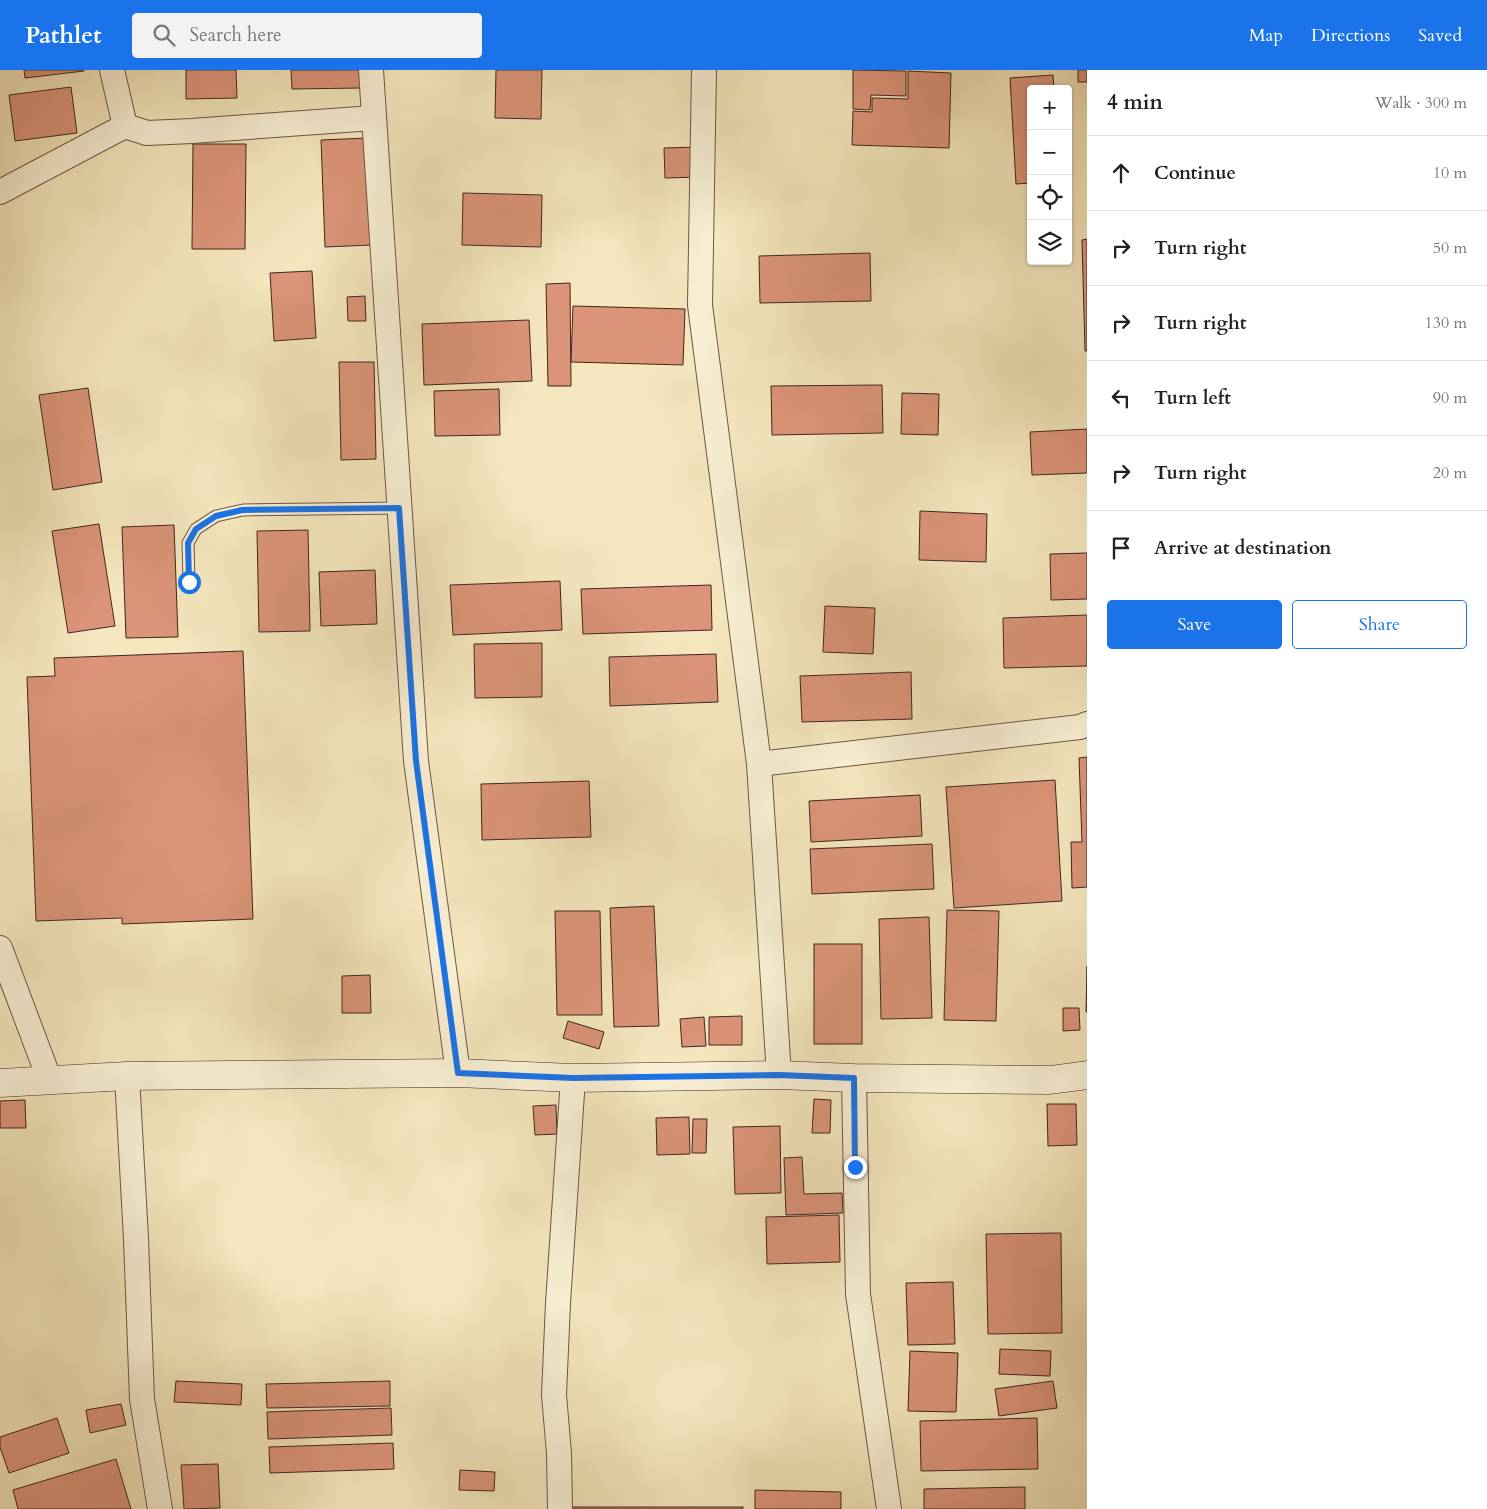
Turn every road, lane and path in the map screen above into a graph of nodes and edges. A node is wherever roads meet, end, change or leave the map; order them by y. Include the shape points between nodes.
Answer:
1 (112, 70) edge
2 (371, 70) edge
3 (704, 70) edge
4 (374, 118) junction
5 (125, 126) junction
6 (0, 192) edge
7 (399, 508) junction
8 (189, 582) dead end
9 (1087, 724) edge
10 (759, 764) junction
11 (0, 948) edge
12 (458, 1073) junction
13 (1087, 1074) edge
14 (779, 1075) junction
15 (127, 1076) junction
16 (573, 1078) junction
17 (854, 1078) junction
18 (50, 1081) junction
19 (0, 1083) edge
20 (160, 1509) edge
21 (560, 1509) edge
22 (889, 1509) edge

1 - 5 street
2 - 4 street
3 - 10 street via 700,304
4 - 5 street via 147,133
4 - 7 street
5 - 6 street
7 - 8 lane via 242,510 216,516 196,529 188,543
7 - 12 street via 416,761
9 - 10 street via 1080,728
10 - 14 street
11 - 18 street
12 - 15 street
12 - 16 street
13 - 17 street via 1050,1080
14 - 16 street
14 - 17 street
15 - 18 street
15 - 20 street via 142,1399
16 - 21 street via 554,1395
17 - 22 street via 858,1294
18 - 19 street

